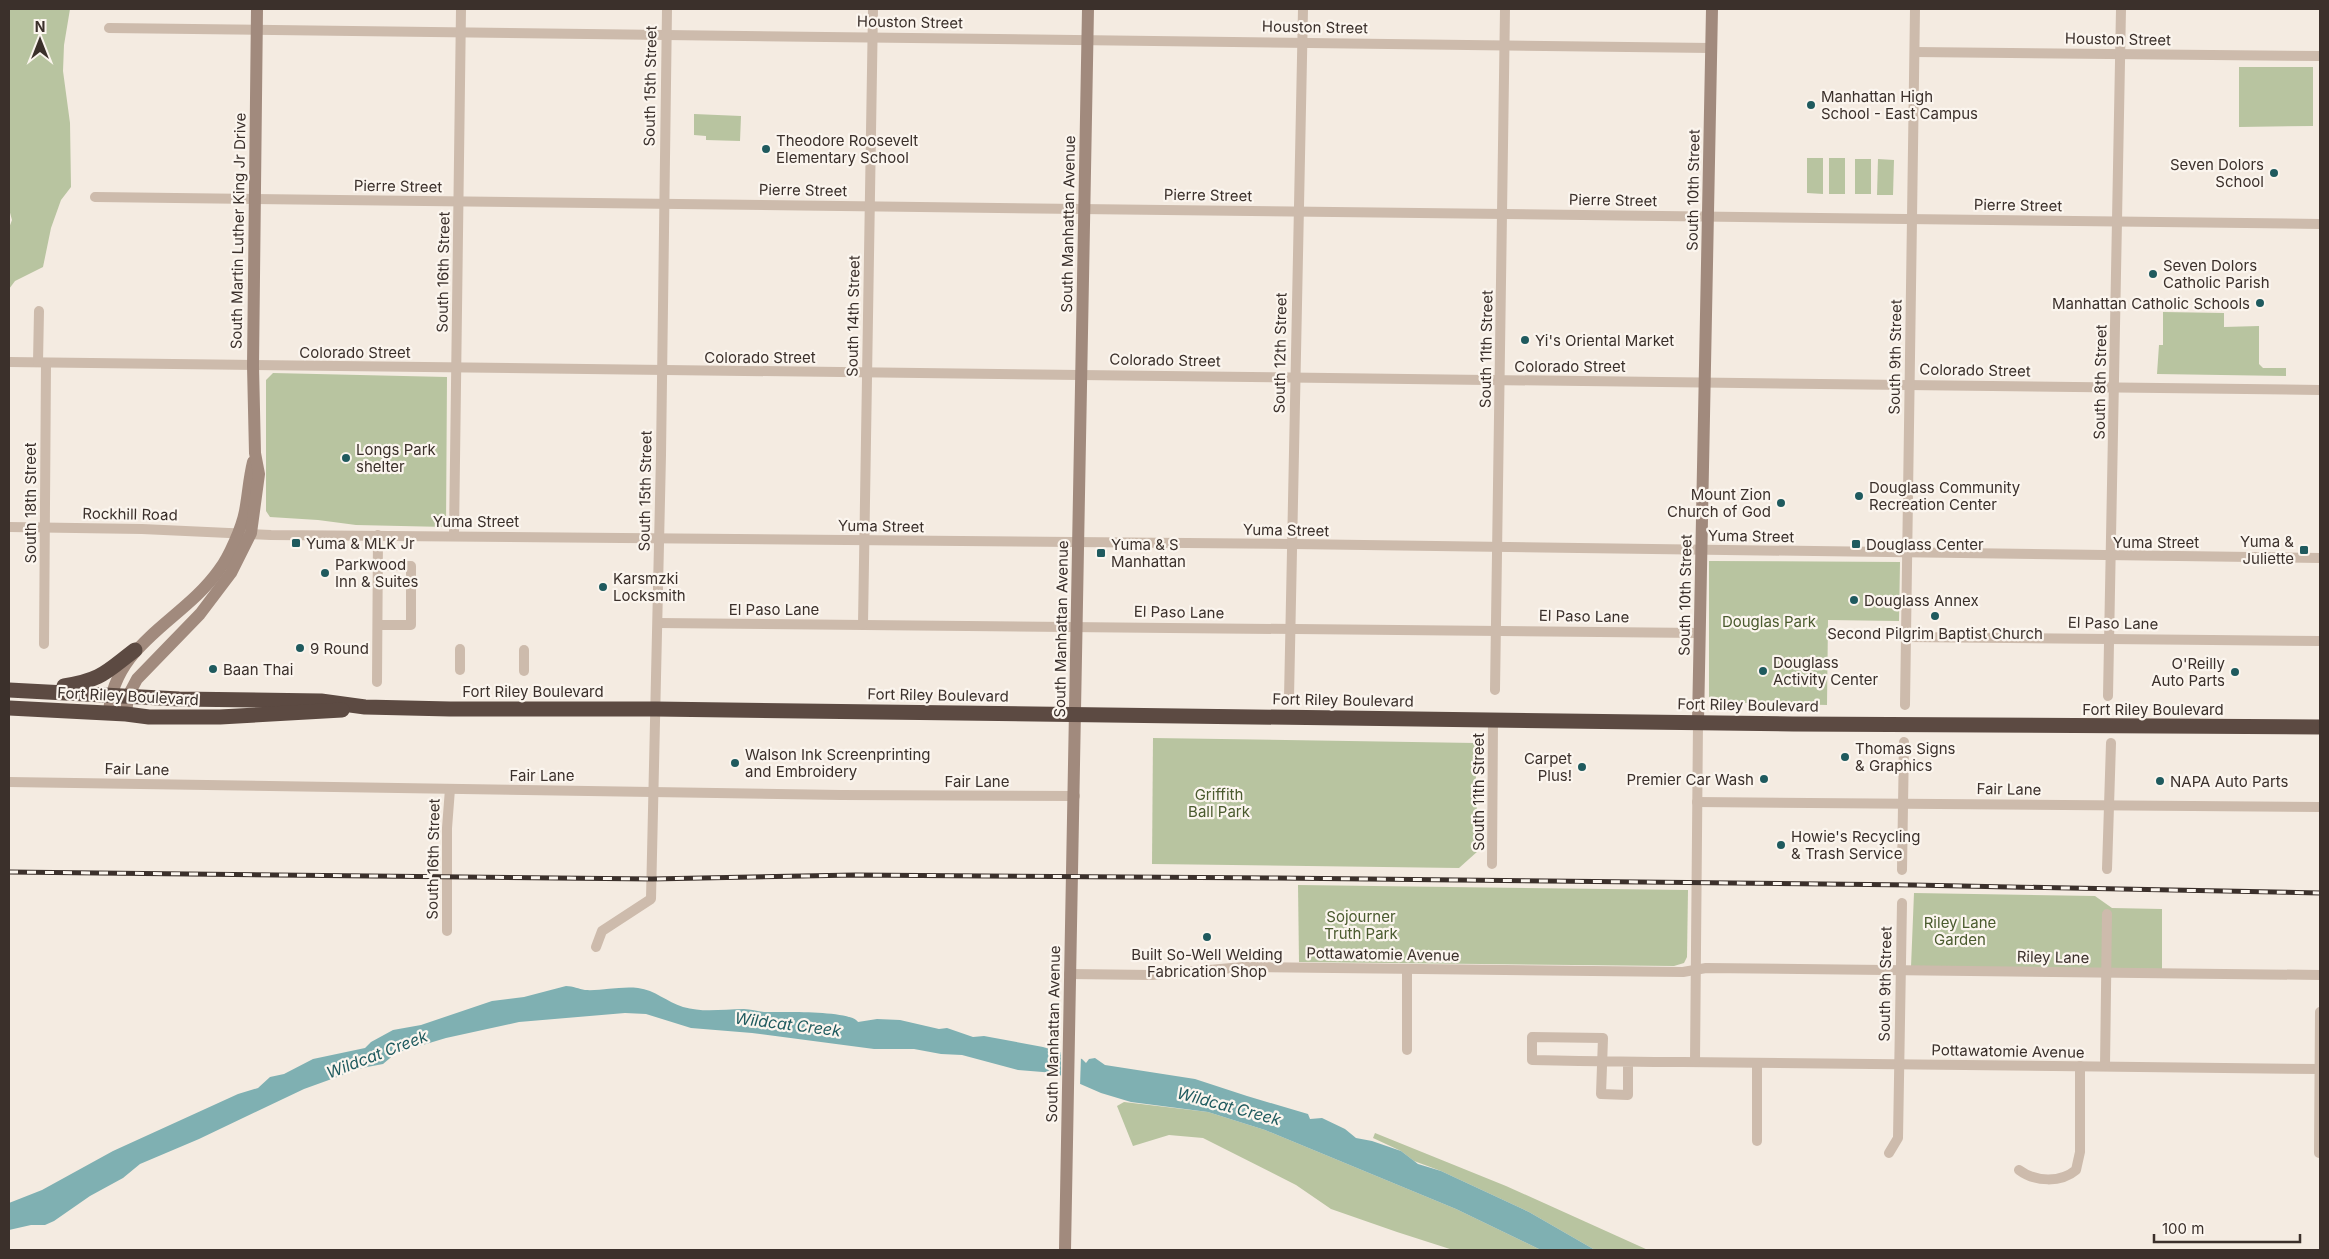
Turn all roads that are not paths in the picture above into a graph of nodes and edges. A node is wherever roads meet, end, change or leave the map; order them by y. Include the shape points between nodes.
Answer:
1 (257, 9) edge
2 (461, 9) edge
3 (667, 9) edge
4 (873, 9) edge
5 (1088, 9) edge
6 (1303, 9) edge
7 (1504, 9) edge
8 (1712, 9) edge
9 (1915, 9) edge
10 (2121, 9) edge
11 (109, 28) dead end
12 (257, 30) junction
13 (461, 33) junction
14 (666, 35) junction
15 (872, 37) junction
16 (1087, 39) junction
17 (1301, 42) junction
18 (1504, 45) junction
19 (1711, 48) junction
20 (1915, 52) junction
21 (2120, 54) junction
22 (2320, 56) edge
23 (94, 197) dead end
24 (255, 198) junction
25 (460, 202) junction
26 (664, 204) junction
27 (870, 206) junction
28 (1084, 209) junction
29 (1297, 212) junction
30 (1502, 213) junction
31 (1708, 216) junction
32 (1913, 219) junction
33 (2118, 221) junction
34 (2320, 224) edge
35 (39, 312) dead end
36 (9, 362) edge
37 (42, 362) junction
38 (253, 366) junction
39 (456, 367) junction
40 (662, 371) junction
41 (867, 372) junction
42 (1082, 374) junction
43 (1295, 377) junction
44 (1500, 380) junction
45 (1706, 382) junction
46 (1909, 384) junction
47 (2114, 386) junction
48 (2320, 390) edge
49 (255, 453) junction
50 (9, 528) edge
51 (45, 528) junction
52 (237, 532) junction
53 (251, 533) junction
54 (378, 535) junction
55 (454, 535) junction
56 (659, 538) junction
57 (864, 540) junction
58 (1079, 543) junction
59 (1292, 544) junction
60 (1498, 549) junction
61 (1702, 550) junction
62 (1907, 553) junction
63 (2111, 557) junction
64 (2320, 558) edge
65 (378, 566) junction
66 (658, 623) junction
67 (863, 624) junction
68 (378, 625) junction
69 (1078, 626) junction
70 (1291, 628) junction
71 (1496, 629) junction
72 (1700, 633) junction
73 (1906, 637) junction
74 (2109, 638) junction
75 (2320, 641) edge
76 (44, 644) dead end
77 (460, 649) dead end
78 (135, 650) junction
79 (524, 650) dead end
80 (460, 670) dead end
81 (524, 671) dead end
82 (377, 682) dead end
83 (9, 690) edge
84 (1495, 690) dead end
85 (38, 691) junction
86 (110, 695) junction
87 (128, 696) junction
88 (2108, 696) dead end
89 (1289, 698) dead end
90 (1905, 705) dead end
91 (365, 707) junction
92 (9, 708) edge
93 (656, 709) junction
94 (110, 713) junction
95 (126, 714) junction
96 (1076, 714) junction
97 (1493, 720) junction
98 (1698, 722) junction
99 (2320, 727) edge
100 (1904, 742) dead end
101 (2111, 743) dead end
102 (9, 782) edge
103 (450, 789) junction
104 (655, 791) junction
105 (1075, 796) junction
106 (1697, 802) junction
107 (1903, 802) junction
108 (2109, 805) junction
109 (2320, 807) edge
110 (1492, 864) dead end
111 (2108, 869) dead end
112 (1902, 870) dead end
113 (1902, 903) dead end
114 (2107, 914) dead end
115 (447, 930) dead end
116 (596, 947) dead end
117 (1407, 969) junction
118 (1696, 970) junction
119 (1901, 970) junction
120 (2106, 972) junction
121 (1069, 974) junction
122 (2320, 975) edge
123 (2320, 1012) edge
124 (1407, 1050) dead end
125 (1602, 1061) junction
126 (1628, 1062) junction
127 (1695, 1062) junction
128 (1757, 1063) junction
129 (1899, 1064) junction
130 (2080, 1066) junction
131 (2105, 1066) junction
132 (2320, 1069) edge
133 (1757, 1141) dead end
134 (2319, 1152) edge
135 (1890, 1154) dead end
136 (2019, 1170) dead end
137 (1065, 1250) edge

1 - 12 street, South Martin Luther King Jr Drive
2 - 13 street, South 16th Street
3 - 14 street, South 15th Street
4 - 15 street, South 14th Street
5 - 16 street, South Manhattan Avenue
6 - 17 street, South 12th Street
7 - 18 street, South 11th Street
8 - 19 street, South 10th Street
9 - 20 street, South 9th Street
10 - 21 street, South 8th Street
11 - 12 street, Houston Street
12 - 13 street, Houston Street
12 - 24 street, South Martin Luther King Jr Drive
13 - 14 street, Houston Street
13 - 25 street, South 16th Street
14 - 15 street, Houston Street
14 - 26 street, South 15th Street
15 - 16 street, Houston Street
15 - 27 street, South 14th Street
16 - 17 street, Houston Street
16 - 28 street, South Manhattan Avenue
17 - 18 street, Houston Street
17 - 29 street, South 12th Street
18 - 19 street, Houston Street
18 - 30 street, South 11th Street
19 - 31 street, South 10th Street
20 - 21 street, Houston Street
20 - 32 street, South 9th Street
21 - 22 street, Houston Street
21 - 33 street, South 8th Street
23 - 24 street, Pierre Street
24 - 25 street, Pierre Street
24 - 38 street, South Martin Luther King Jr Drive
25 - 26 street, Pierre Street
25 - 39 street, South 16th Street
26 - 27 street, Pierre Street
26 - 40 street, South 15th Street
27 - 28 street, Pierre Street
27 - 41 street, South 14th Street
28 - 29 street, Pierre Street
28 - 42 street, South Manhattan Avenue
29 - 30 street, Pierre Street
29 - 43 street, South 12th Street
30 - 31 street, Pierre Street
30 - 44 street, South 11th Street
31 - 32 street, Pierre Street
31 - 45 street, South 10th Street
32 - 33 street, Pierre Street
32 - 46 street, South 9th Street
33 - 34 street, Pierre Street
33 - 47 street, South 8th Street
35 - 37 street, South 18th Street
36 - 37 street, Colorado Street
37 - 38 street, Colorado Street
37 - 51 street, South 18th Street
38 - 39 street, Colorado Street
38 - 49 street, South Martin Luther King Jr Drive
39 - 40 street, Colorado Street
39 - 55 street, South 16th Street
40 - 41 street, Colorado Street
40 - 56 street, South 15th Street
41 - 42 street, Colorado Street
41 - 57 street, South 14th Street
42 - 43 street, Colorado Street
42 - 58 street, South Manhattan Avenue
43 - 44 street, Colorado Street
43 - 59 street, South 12th Street
44 - 45 street, Colorado Street
44 - 60 street, South 11th Street
45 - 46 street, Colorado Street
45 - 61 street, South 10th Street
46 - 47 street, Colorado Street
46 - 62 street, South 9th Street
47 - 48 street, Colorado Street
47 - 63 street, South 8th Street
49 - 52 street, South Martin Luther King Jr Drive via 244,514
49 - 53 street, South Martin Luther King Jr Drive via 258,474
50 - 51 street, Rockhill Road
51 - 52 street, Rockhill Road
51 - 76 street, South 18th Street
52 - 53 street, Rockhill Road
52 - 78 street, South Martin Luther King Jr Drive via 220,569 194,598
53 - 54 street, Yuma Street
53 - 87 street, South Martin Luther King Jr Drive via 231,573 200,614 142,673
54 - 55 street, Yuma Street
54 - 65 street
55 - 56 street, Yuma Street
56 - 57 street, Yuma Street
56 - 66 street, South 15th Street
57 - 58 street, Yuma Street
57 - 67 street, South 14th Street
58 - 59 street, Yuma Street
58 - 69 street, South Manhattan Avenue
59 - 60 street, Yuma Street
59 - 70 street, South 12th Street
60 - 61 street, Yuma Street
60 - 71 street, South 11th Street
61 - 62 street, Yuma Street
61 - 72 street, South 10th Street
62 - 63 street, Yuma Street
62 - 73 street, South 9th Street
63 - 64 street, Yuma Street
63 - 74 street, South 8th Street
65 - 68 street
65 - 68 street via 411,566 411,625
66 - 67 street, El Paso Lane
66 - 93 street, South 15th Street
67 - 69 street, El Paso Lane
68 - 82 street
69 - 70 street, El Paso Lane
69 - 96 street, South Manhattan Avenue
70 - 71 street, El Paso Lane
70 - 89 street, South 12th Street
71 - 72 street, El Paso Lane
71 - 84 street, South 11th Street
72 - 98 street, South 10th Street
73 - 74 street, El Paso Lane
73 - 90 street, South 9th Street
74 - 75 street, El Paso Lane
74 - 88 street, South 8th Street
77 - 80 street
78 - 85 highway via 93,681
78 - 86 street, South Martin Luther King Jr Drive via 121,670
79 - 81 street
83 - 85 highway, Fort Riley Boulevard
85 - 86 highway, Fort Riley Boulevard
86 - 87 highway, Fort Riley Boulevard
86 - 94 street, South Martin Luther King Jr Drive
87 - 91 highway, Fort Riley Boulevard via 321,701
87 - 95 street, South Martin Luther King Jr Drive
91 - 93 highway, Fort Riley Boulevard
91 - 95 highway, Fort Riley Boulevard via 220,717
92 - 94 highway, Fort Riley Boulevard
93 - 96 highway, Fort Riley Boulevard
93 - 104 street, South 15th Street
94 - 95 highway, Fort Riley Boulevard
96 - 97 highway, Fort Riley Boulevard
96 - 105 street, South Manhattan Avenue
97 - 98 highway, Fort Riley Boulevard
97 - 110 street, South 11th Street
98 - 99 highway, Fort Riley Boulevard
98 - 106 street, South 10th Street
100 - 107 street
101 - 108 street
102 - 103 street, Fair Lane
103 - 104 street, Fair Lane
103 - 115 street, South 16th Street
104 - 105 street, Fair Lane
104 - 116 street, South 15th Street via 651,899 602,931
105 - 121 street, South Manhattan Avenue
106 - 107 street, Fair Lane
106 - 118 street, South 10th Street
107 - 108 street, Fair Lane
107 - 112 street
108 - 109 street, Fair Lane
108 - 111 street
113 - 119 street, South 9th Street
114 - 120 street
117 - 118 street, Pottawatomie Avenue
117 - 121 street, Pottawatomie Avenue via 1243,968 1152,975
117 - 124 street
118 - 119 street, Riley Lane
118 - 127 street, South 10th Street
119 - 120 street, Riley Lane
119 - 129 street, South 9th Street
120 - 122 street, Riley Lane
120 - 131 street
121 - 137 street, South Manhattan Avenue
123 - 132 street
125 - 125 street via 1532,1060 1532,1037 1603,1038
125 - 126 street, Pottawatomie Avenue
125 - 126 street via 1601,1094 1628,1095
126 - 127 street, Pottawatomie Avenue
127 - 128 street, Pottawatomie Avenue
128 - 129 street, Pottawatomie Avenue
128 - 133 street
129 - 130 street, Pottawatomie Avenue
129 - 135 street, South 9th Street via 1898,1138
130 - 131 street, Pottawatomie Avenue
130 - 136 street via 2080,1152 2076,1170 2062,1178 2051,1179 2026,1176
131 - 132 street, Pottawatomie Avenue
132 - 134 street

